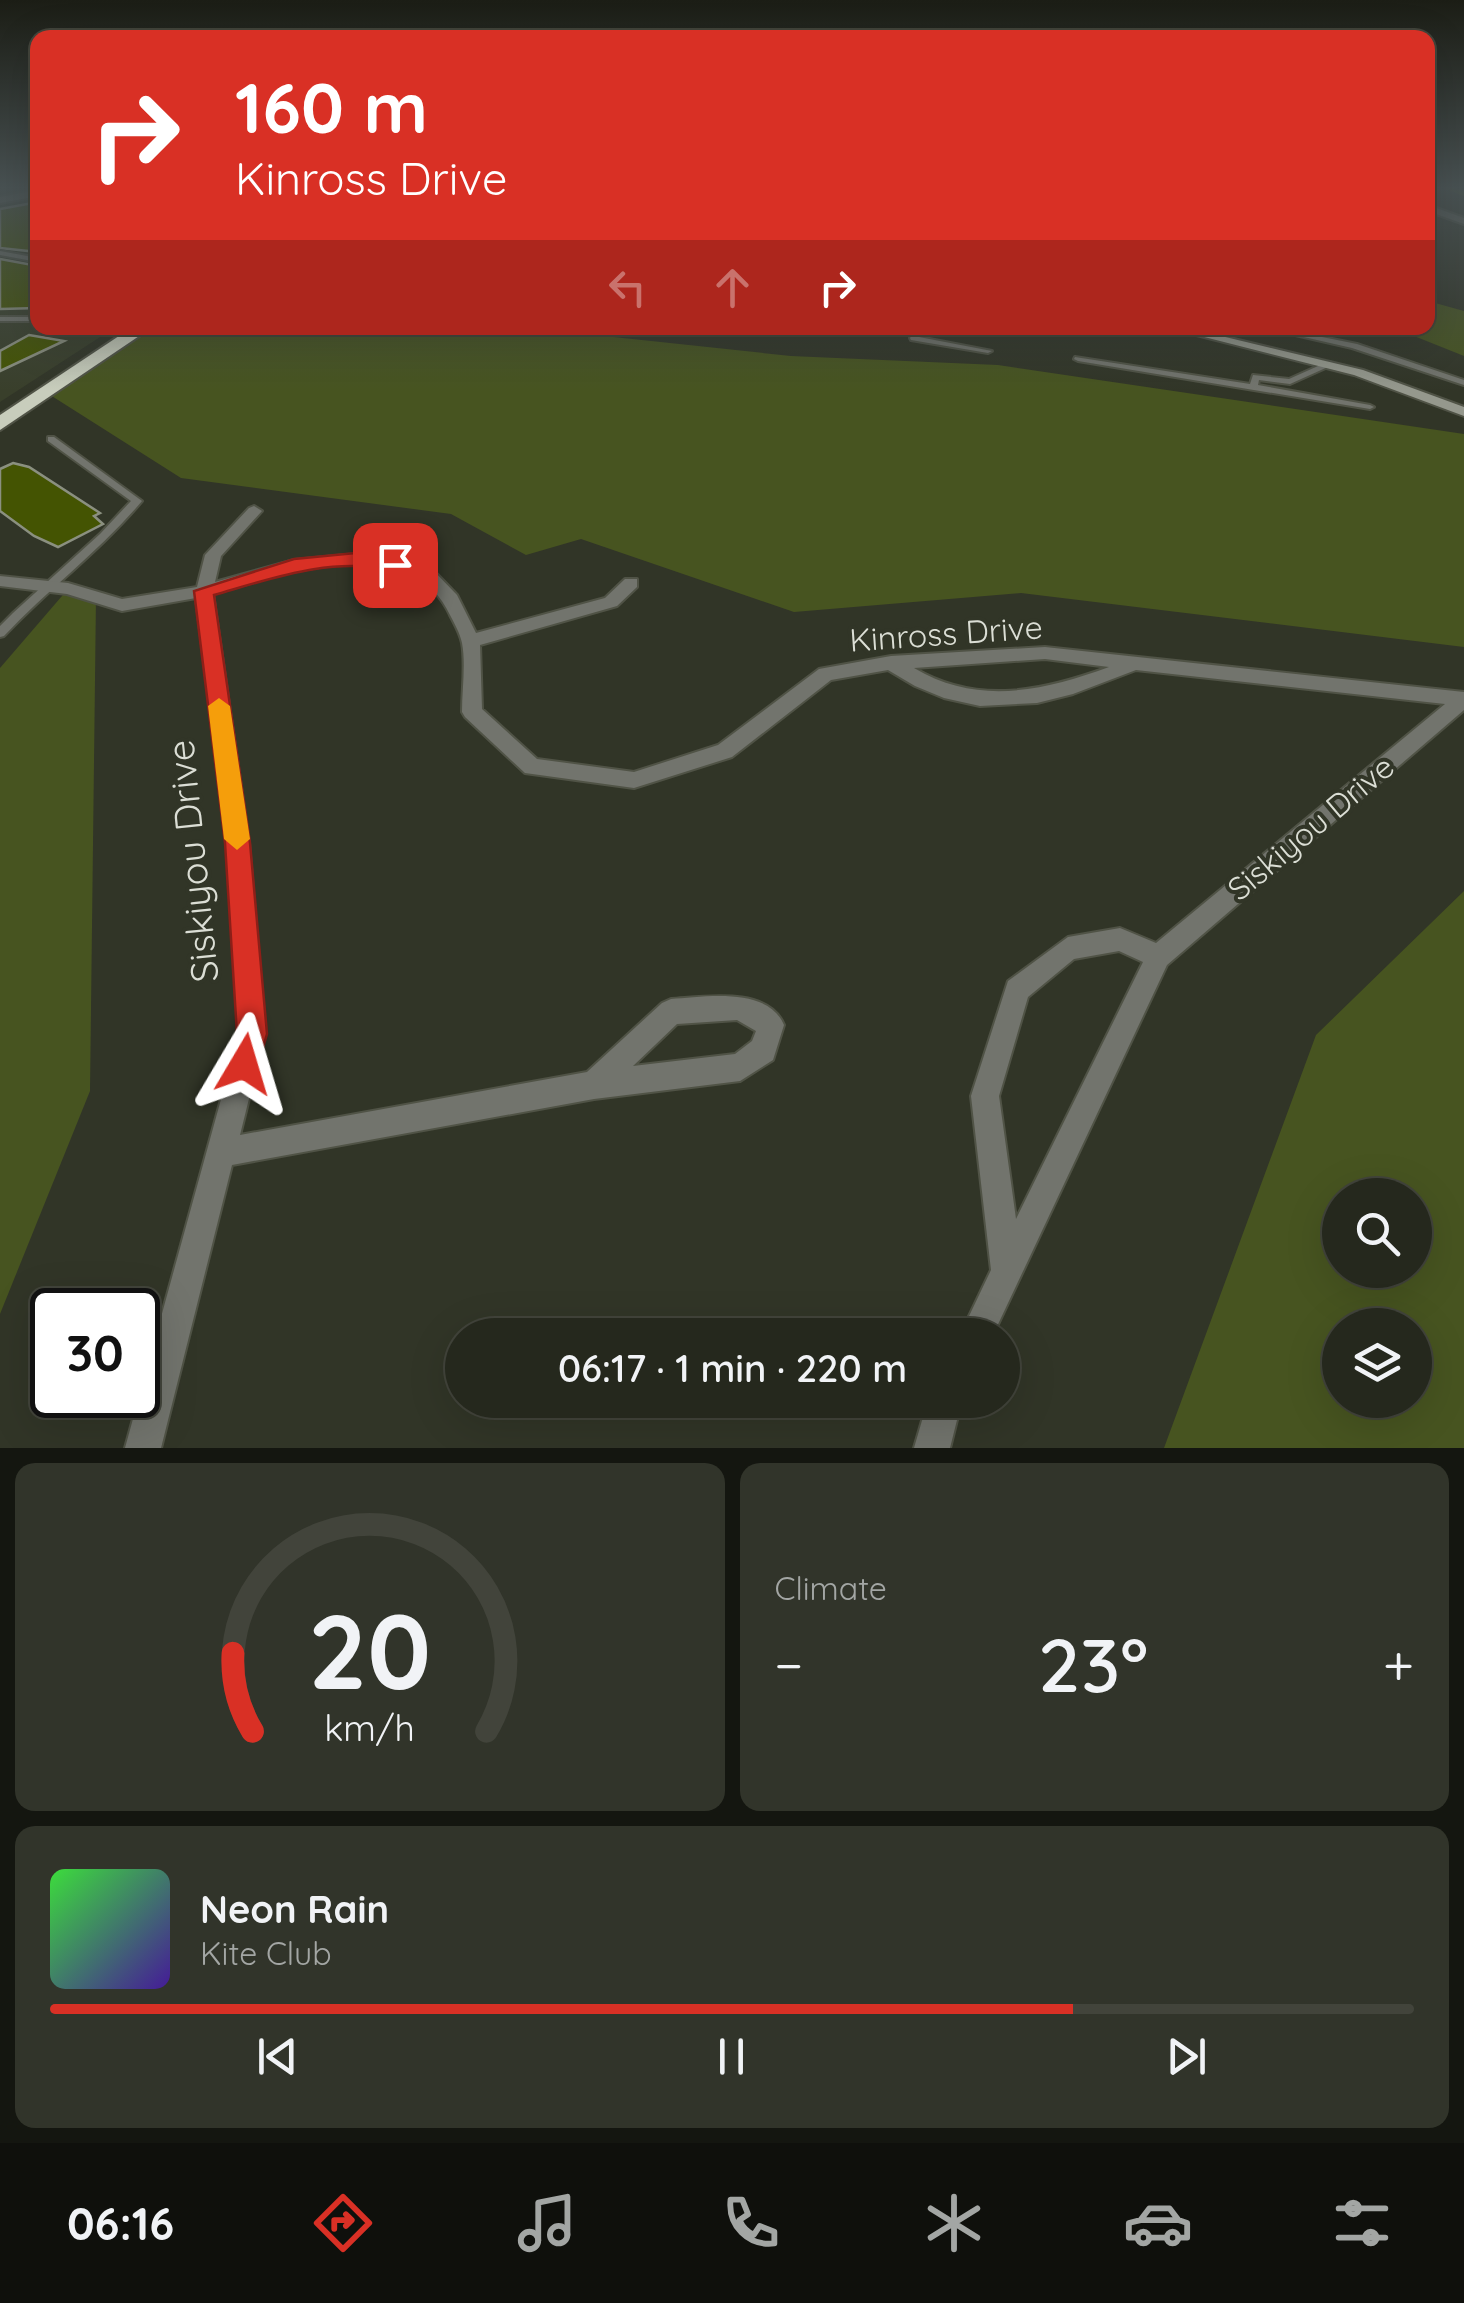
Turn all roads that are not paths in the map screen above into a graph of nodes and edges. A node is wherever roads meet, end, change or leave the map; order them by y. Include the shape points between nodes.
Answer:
1 (0, 319) edge
2 (30, 319) edge
3 (103, 335) edge
4 (132, 335) edge
5 (916, 335) edge
6 (1204, 335) edge
7 (1298, 335) edge
8 (988, 351) dead end
9 (1078, 359) dead end
10 (1326, 364) junction
11 (1464, 384) edge
12 (1253, 388) junction
13 (0, 402) edge
14 (1370, 407) dead end
15 (1464, 412) edge
16 (0, 424) edge
17 (51, 439) dead end
18 (254, 510) dead end
19 (0, 580) edge
20 (631, 583) dead end
21 (43, 586) junction
22 (204, 591) junction
23 (0, 633) edge
24 (471, 641) junction
25 (891, 663) junction
26 (1134, 664) junction
27 (1464, 698) edge
28 (1158, 957) junction
29 (594, 1085) junction
30 (221, 1153) junction
31 (1007, 1272) junction
32 (984, 1318) edge
33 (940, 1418) edge
34 (143, 1448) edge
35 (932, 1448) edge

1 - 2 lane
3 - 13 highway
4 - 16 highway
5 - 8 lane
6 - 10 street
7 - 11 lane via 1424,366
9 - 12 lane
10 - 12 lane via 1290,382 1256,377
10 - 15 street
12 - 14 lane
17 - 21 lane via 136,501 100,544
18 - 22 street, Siskiyou Drive via 213,556
19 - 21 street, Kinross Drive
20 - 24 street via 611,602
21 - 22 street, Kinross Drive via 122,605
21 - 23 lane
22 - 24 street, Kinross Drive via 294,565 366,558 424,572 450,598
22 - 30 street, Siskiyou Drive via 238,843 252,1034
24 - 25 street, Kinross Drive via 472,712 532,767 634,780 725,751 826,674
25 - 26 street, Kinross Drive via 1045,653
25 - 26 street via 946,694 987,702 1027,700
26 - 27 street, Kinross Drive
27 - 28 street, Siskiyou Drive
28 - 31 street, Siskiyou Drive
28 - 31 street via 1120,940 1068,949 1016,990 985,1096
29 - 29 street via 740,1067 764,1050 771,1025 739,1007 671,1012
29 - 30 street
30 - 34 street, Siskiyou Drive
31 - 32 street, Siskiyou Drive
33 - 35 street

